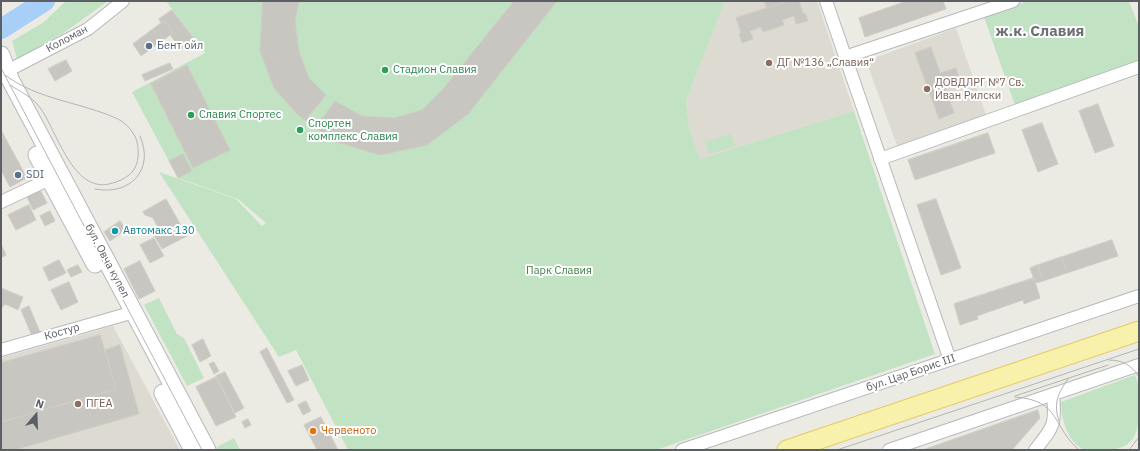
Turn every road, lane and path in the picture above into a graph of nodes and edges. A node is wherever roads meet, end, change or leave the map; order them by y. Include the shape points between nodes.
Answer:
1 (123, 1) edge
2 (826, 1) edge
3 (1014, 1) edge
4 (1, 55) edge
5 (845, 57) junction
6 (1139, 67) edge
7 (7, 71) junction
8 (880, 159) junction
9 (55, 177) junction
10 (1, 202) edge
11 (1139, 296) edge
12 (128, 314) junction
13 (1139, 331) edge
14 (1, 350) edge
15 (950, 360) junction
16 (1139, 365) edge
17 (1053, 396) junction
18 (193, 450) edge
19 (207, 450) edge
20 (682, 450) edge
21 (786, 450) edge
22 (889, 450) edge
23 (1035, 450) edge

1 - 7 street, Коломан via 88,29
2 - 5 street
3 - 5 street
4 - 7 main road, бул. Овча купел
5 - 8 street
6 - 8 street
7 - 9 main road, бул. Овча купел
8 - 15 street
9 - 10 street
9 - 12 main road, бул. Овча купел
11 - 15 street, бул. Цар Борис III
12 - 14 street, Костур
12 - 18 main road, бул. Овча купел
12 - 19 main road, бул. Овча купел
13 - 21 main road
15 - 20 street, бул. Цар Борис III
16 - 17 street
17 - 22 street
17 - 23 street via 1055,418 1050,431

